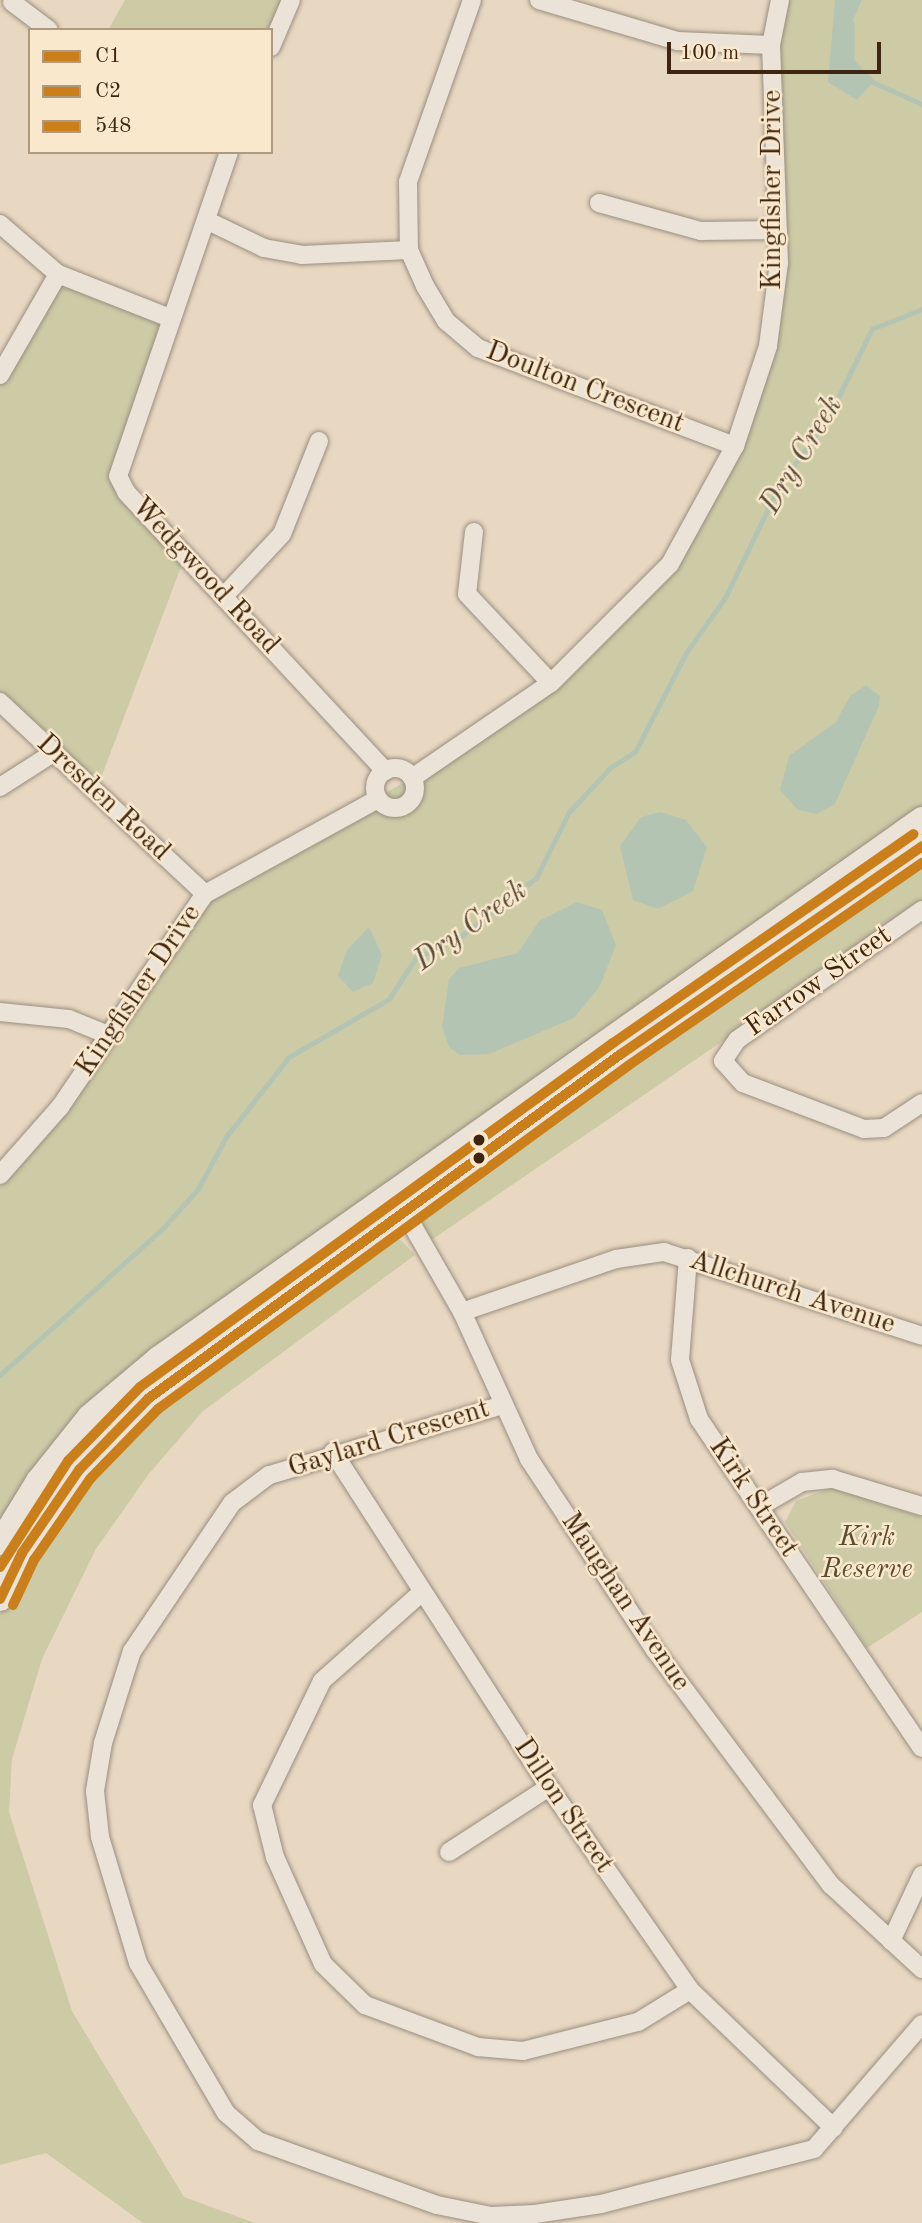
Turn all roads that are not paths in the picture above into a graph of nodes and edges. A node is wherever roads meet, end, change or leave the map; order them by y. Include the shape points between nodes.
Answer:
1 (291, 0) edge
2 (472, 0) edge
3 (539, 0) edge
4 (780, 0) edge
5 (12, 2) dead end
6 (45, 28) edge
7 (273, 42) edge
8 (771, 45) junction
9 (228, 154) edge
10 (599, 203) dead end
11 (208, 222) junction
12 (0, 224) edge
13 (778, 230) junction
14 (409, 250) junction
15 (58, 274) junction
16 (170, 318) junction
17 (0, 375) edge
18 (319, 441) dead end
19 (735, 446) junction
20 (474, 532) dead end
21 (225, 595) junction
22 (551, 683) junction
23 (0, 702) edge
24 (53, 753) junction
25 (385, 771) junction
26 (412, 778) junction
27 (0, 787) edge
28 (378, 799) junction
29 (922, 819) edge
30 (922, 846) edge
31 (205, 894) junction
32 (922, 910) edge
33 (0, 1012) edge
34 (108, 1035) junction
35 (922, 1104) edge
36 (0, 1175) edge
37 (391, 1191) junction
38 (405, 1212) junction
39 (688, 1258) junction
40 (462, 1312) junction
41 (922, 1336) edge
42 (503, 1405) junction
43 (333, 1452) junction
44 (922, 1506) edge
45 (759, 1507) junction
46 (0, 1543) edge
47 (421, 1593) junction
48 (0, 1599) edge
49 (922, 1748) edge
50 (549, 1787) junction
51 (449, 1852) dead end
52 (922, 1875) edge
53 (891, 1941) junction
54 (922, 1969) edge
55 (690, 1990) junction
56 (922, 2024) edge
57 (834, 2128) junction

1 - 7 street
2 - 14 street, Doulton Crescent via 408,182
3 - 8 street via 677,41
4 - 8 street, Kingfisher Drive
5 - 6 street
8 - 13 street, Kingfisher Drive
9 - 11 street, Wedgwood Road
10 - 13 street via 701,231
11 - 14 street via 264,248 302,255
11 - 16 street, Wedgwood Road
12 - 15 street
13 - 19 street, Kingfisher Drive via 768,346
14 - 19 street, Doulton Crescent via 446,321 478,348
15 - 16 street
15 - 17 street
16 - 21 street, Wedgwood Road via 118,476 126,492
18 - 21 street via 282,534
19 - 22 street, Kingfisher Drive via 670,564
20 - 22 street via 467,593
21 - 25 street, Wedgwood Road
22 - 26 street, Kingfisher Drive
23 - 24 street, Dresden Road
24 - 27 street
24 - 31 street, Dresden Road
25 - 26 street via 397,768
25 - 28 street via 377,781
26 - 28 street via 408,803 396,808
28 - 31 street, Kingfisher Drive
29 - 37 main road
30 - 38 main road
31 - 34 street, Kingfisher Drive
32 - 35 street, Farrow Street via 737,1040 723,1061 743,1083 864,1129 884,1128
33 - 34 street via 69,1019
34 - 36 street, Kingfisher Drive via 60,1107
37 - 38 street, Maughan Avenue
37 - 46 main road via 159,1358 89,1417 38,1481
38 - 40 street, Maughan Avenue
38 - 48 main road via 149,1398 79,1470 22,1553
39 - 40 street, Allchurch Avenue via 664,1252 616,1258
39 - 41 street, Allchurch Avenue
39 - 45 street, Kirk Street via 680,1360 699,1419
40 - 42 street, Maughan Avenue
42 - 43 street, Gaylard Crescent
42 - 53 street, Maughan Avenue via 529,1458 655,1650 831,1885
43 - 47 street, Dillon Street
43 - 57 street, Gaylard Crescent via 269,1475 232,1503 194,1556 132,1651 94,1791 100,1837 138,1963 226,2113 258,2141 437,2206 491,2216 601,2204 742,2170 814,2149
44 - 45 street via 833,1479 802,1482
45 - 49 street, Kirk Street
47 - 50 street, Dillon Street
47 - 55 street via 322,1681 262,1805 275,1857 323,1964 365,2005 478,2047 523,2051 638,2022
50 - 51 street
50 - 55 street, Dillon Street
52 - 53 street
53 - 54 street, Maughan Avenue
55 - 57 street, Dillon Street
56 - 57 street, Gaylard Crescent

